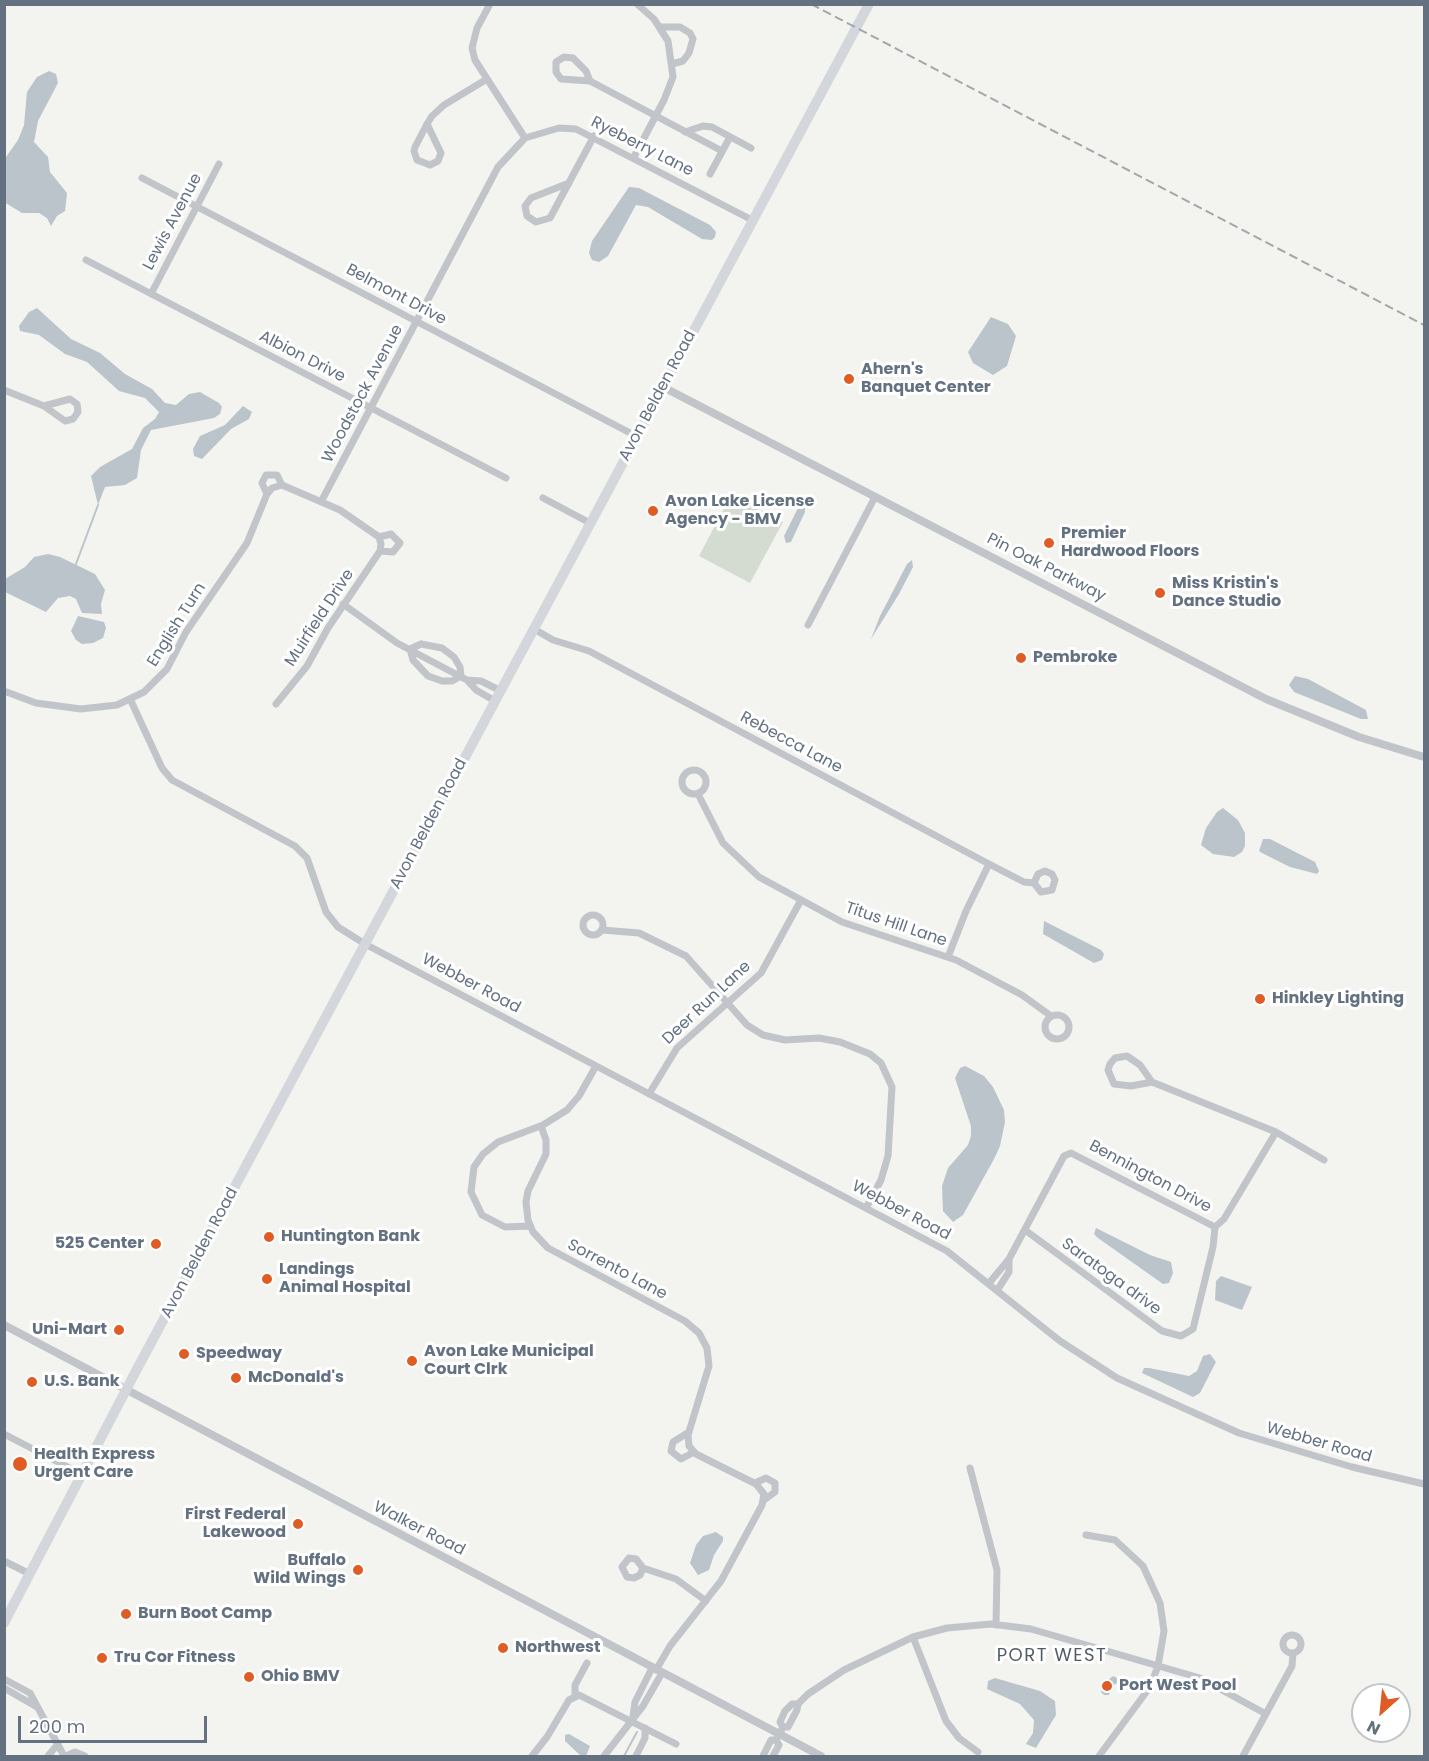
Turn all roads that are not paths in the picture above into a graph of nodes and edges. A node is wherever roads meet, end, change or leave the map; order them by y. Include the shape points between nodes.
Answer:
1 (490, 4) edge
2 (637, 4) edge
3 (869, 4) edge
4 (661, 27) junction
5 (672, 64) junction
6 (487, 79) junction
7 (590, 81) junction
8 (656, 116) junction
9 (427, 124) junction
10 (685, 132) junction
11 (594, 136) junction
12 (730, 137) junction
13 (525, 138) junction
14 (752, 148) dead end
15 (722, 151) junction
16 (634, 157) junction
17 (219, 164) dead end
18 (710, 174) dead end
19 (142, 178) dead end
20 (569, 183) junction
21 (196, 206) junction
22 (752, 220) junction
23 (86, 260) dead end
24 (151, 294) junction
25 (417, 321) junction
26 (663, 387) junction
27 (4, 390) edge
28 (44, 406) junction
29 (371, 408) junction
30 (636, 436) junction
31 (506, 478) dead end
32 (282, 485) junction
33 (267, 494) junction
34 (543, 498) dead end
35 (875, 498) junction
36 (322, 500) junction
37 (590, 523) junction
38 (343, 604) junction
39 (808, 625) dead end
40 (534, 630) junction
41 (410, 649) junction
42 (464, 678) junction
43 (4, 692) edge
44 (498, 696) junction
45 (131, 701) junction
46 (276, 704) dead end
47 (1425, 757) edge
48 (698, 794) dead end
49 (989, 864) junction
50 (1034, 884) dead end
51 (801, 900) junction
52 (602, 930) dead end
53 (365, 944) junction
54 (948, 957) junction
55 (728, 1003) junction
56 (1051, 1016) dead end
57 (596, 1066) junction
58 (1152, 1082) junction
59 (649, 1094) junction
60 (541, 1126) junction
61 (1276, 1132) junction
62 (1324, 1160) dead end
63 (866, 1208) junction
64 (530, 1226) junction
65 (1215, 1227) junction
66 (1025, 1230) junction
67 (1010, 1259) junction
68 (990, 1282) junction
69 (998, 1289) junction
70 (4, 1325) edge
71 (127, 1390) junction
72 (689, 1432) junction
73 (4, 1434) edge
74 (694, 1452) junction
75 (970, 1468) dead end
76 (83, 1475) junction
77 (755, 1483) junction
78 (1425, 1484) edge
79 (764, 1500) junction
80 (1086, 1535) dead end
81 (4, 1561) edge
82 (643, 1568) dead end
83 (30, 1574) junction
84 (706, 1601) junction
85 (4, 1623) edge
86 (996, 1625) junction
87 (913, 1637) junction
88 (1293, 1653) dead end
89 (587, 1663) dead end
90 (1158, 1666) junction
91 (657, 1670) junction
92 (4, 1679) edge
93 (4, 1688) edge
94 (575, 1695) junction
95 (37, 1707) junction
96 (1266, 1713) junction
97 (632, 1718) junction
98 (645, 1728) junction
99 (779, 1734) junction
100 (58, 1744) junction
101 (676, 1744) dead end
102 (978, 1752) dead end
103 (48, 1756) edge
104 (65, 1756) edge
105 (85, 1756) edge
106 (532, 1756) edge
107 (606, 1756) edge
108 (636, 1756) edge
109 (763, 1756) edge
110 (773, 1756) edge
111 (821, 1756) edge
112 (1099, 1756) edge
113 (1243, 1756) edge

1 - 6 street via 472,48
2 - 4 street
3 - 22 main road, Avon Belden Road
4 - 5 street
4 - 5 street via 680,27 693,39 683,61
5 - 8 street via 673,77
6 - 9 street via 444,105
6 - 13 street
7 - 7 street via 573,58 564,57 556,62 555,72 561,79
7 - 8 street
8 - 10 street
8 - 16 street
9 - 9 street via 414,152 417,160 430,165 438,161 441,153
10 - 12 street via 712,127
10 - 15 street
11 - 13 street, Ryeberry Lane via 559,128
11 - 16 street, Ryeberry Lane
11 - 20 street
12 - 14 street
12 - 15 street
13 - 25 street, Woodstock Avenue via 498,167
15 - 18 street
16 - 22 street, Ryeberry Lane
17 - 21 street, Lewis Avenue
19 - 21 street, Belmont Drive
20 - 20 street via 531,198 525,206 527,216 536,222 550,218
21 - 24 street, Lewis Avenue
21 - 25 street, Belmont Drive
22 - 26 main road, Avon Belden Road
23 - 24 street, Albion Drive
24 - 29 street, Albion Drive
25 - 29 street, Woodstock Avenue
25 - 30 street, Belmont Drive
26 - 30 main road, Avon Belden Road
26 - 35 street, Pin Oak Parkway
27 - 28 street
28 - 28 street via 65,421 78,412 77,404 70,399
29 - 31 street, Albion Drive
29 - 36 street, Woodstock Avenue
30 - 37 main road, Avon Belden Road
32 - 33 street
32 - 33 street, English Turn via 277,475 266,475 262,483
32 - 36 street
33 - 45 street, English Turn via 247,543 186,632 167,669
34 - 37 street
35 - 39 street
35 - 47 street, Pin Oak Parkway via 1266,699 1359,737
36 - 38 street, Muirfield Drive via 380,544
37 - 40 main road, Avon Belden Road
38 - 41 street
38 - 46 street, Muirfield Drive via 307,666
40 - 44 main road, Avon Belden Road
40 - 49 street, Rebecca Lane via 590,651
41 - 42 street
41 - 42 street via 413,660 428,676 442,681
41 - 42 street via 421,644 442,648 454,657
42 - 44 street via 476,690
42 - 44 street via 481,681
43 - 45 street, English Turn via 36,703 81,709
44 - 53 main road, Avon Belden Road
45 - 53 street, Webber Road via 162,768 172,780 295,846 307,858 327,912 338,927
48 - 51 street, Titus Hill Lane via 716,833 740,862
49 - 50 street, Rebecca Lane
49 - 54 street
51 - 54 street, Titus Hill Lane via 855,927
51 - 55 street, Deer Run Lane via 761,973
52 - 55 street via 639,933 680,952
53 - 57 street, Webber Road
53 - 71 main road, Avon Belden Road
54 - 56 street, Titus Hill Lane via 1022,995
55 - 59 street, Deer Run Lane via 673,1052
55 - 63 street via 763,1035 840,1042 870,1054 885,1069 892,1087 888,1156
57 - 59 street, Webber Road
57 - 60 street via 573,1104
58 - 58 street via 1114,1084 1108,1070 1110,1064 1115,1058 1127,1056 1140,1065
58 - 61 street
59 - 63 street, Webber Road
60 - 64 street via 546,1151 527,1196
60 - 64 street via 516,1133 490,1148 477,1162 470,1182 474,1203 486,1218 505,1227
61 - 62 street
61 - 65 street via 1224,1219
63 - 68 street, Webber Road via 948,1251
64 - 72 street, Sorrento Lane via 548,1248 685,1321 699,1333 707,1348 709,1366
65 - 66 street, Bennington Drive via 1071,1153 1064,1156
65 - 66 street, Saratoga drive via 1193,1329 1185,1335 1162,1331
66 - 67 street
67 - 68 street
67 - 69 street via 1009,1272
68 - 69 street, Webber Road
69 - 78 street, Webber Road via 1077,1354 1163,1400 1287,1449
70 - 71 street, Walker Road
71 - 76 main road, Avon Belden Road
71 - 91 street, Walker Road
72 - 74 street via 688,1442
72 - 74 street, Sorrento Lane via 673,1442 671,1451 681,1459
73 - 76 street
74 - 77 street, Sorrento Lane
75 - 86 street via 997,1570
76 - 83 main road, Avon Belden Road
77 - 79 street via 762,1489
77 - 79 street, Sorrento Lane via 766,1478 775,1483 775,1492
79 - 84 street, Sorrento Lane via 729,1567
80 - 90 street via 1105,1536 1120,1544 1148,1574 1163,1621
81 - 83 street
82 - 84 street via 676,1579
83 - 85 main road, Avon Belden Road
84 - 91 street, Sorrento Lane via 669,1646
86 - 87 street via 947,1628
86 - 90 street via 1031,1629
87 - 99 street via 844,1670 811,1692 798,1704 788,1727
87 - 102 street via 945,1721
88 - 96 street via 1292,1666
89 - 94 street via 575,1685
90 - 96 street via 1206,1681
90 - 112 street via 1146,1694
91 - 97 street, Sorrento Lane via 642,1706
91 - 99 street, Walker Road
92 - 95 street via 30,1693
93 - 95 street
94 - 97 street
94 - 106 street
95 - 100 street
96 - 113 street
97 - 98 street
97 - 107 street, Sorrento Lane
98 - 101 street
98 - 108 street via 645,1738
99 - 109 street
99 - 110 street
99 - 111 street, Walker Road
100 - 103 street
100 - 104 street
104 - 105 street via 75,1752

